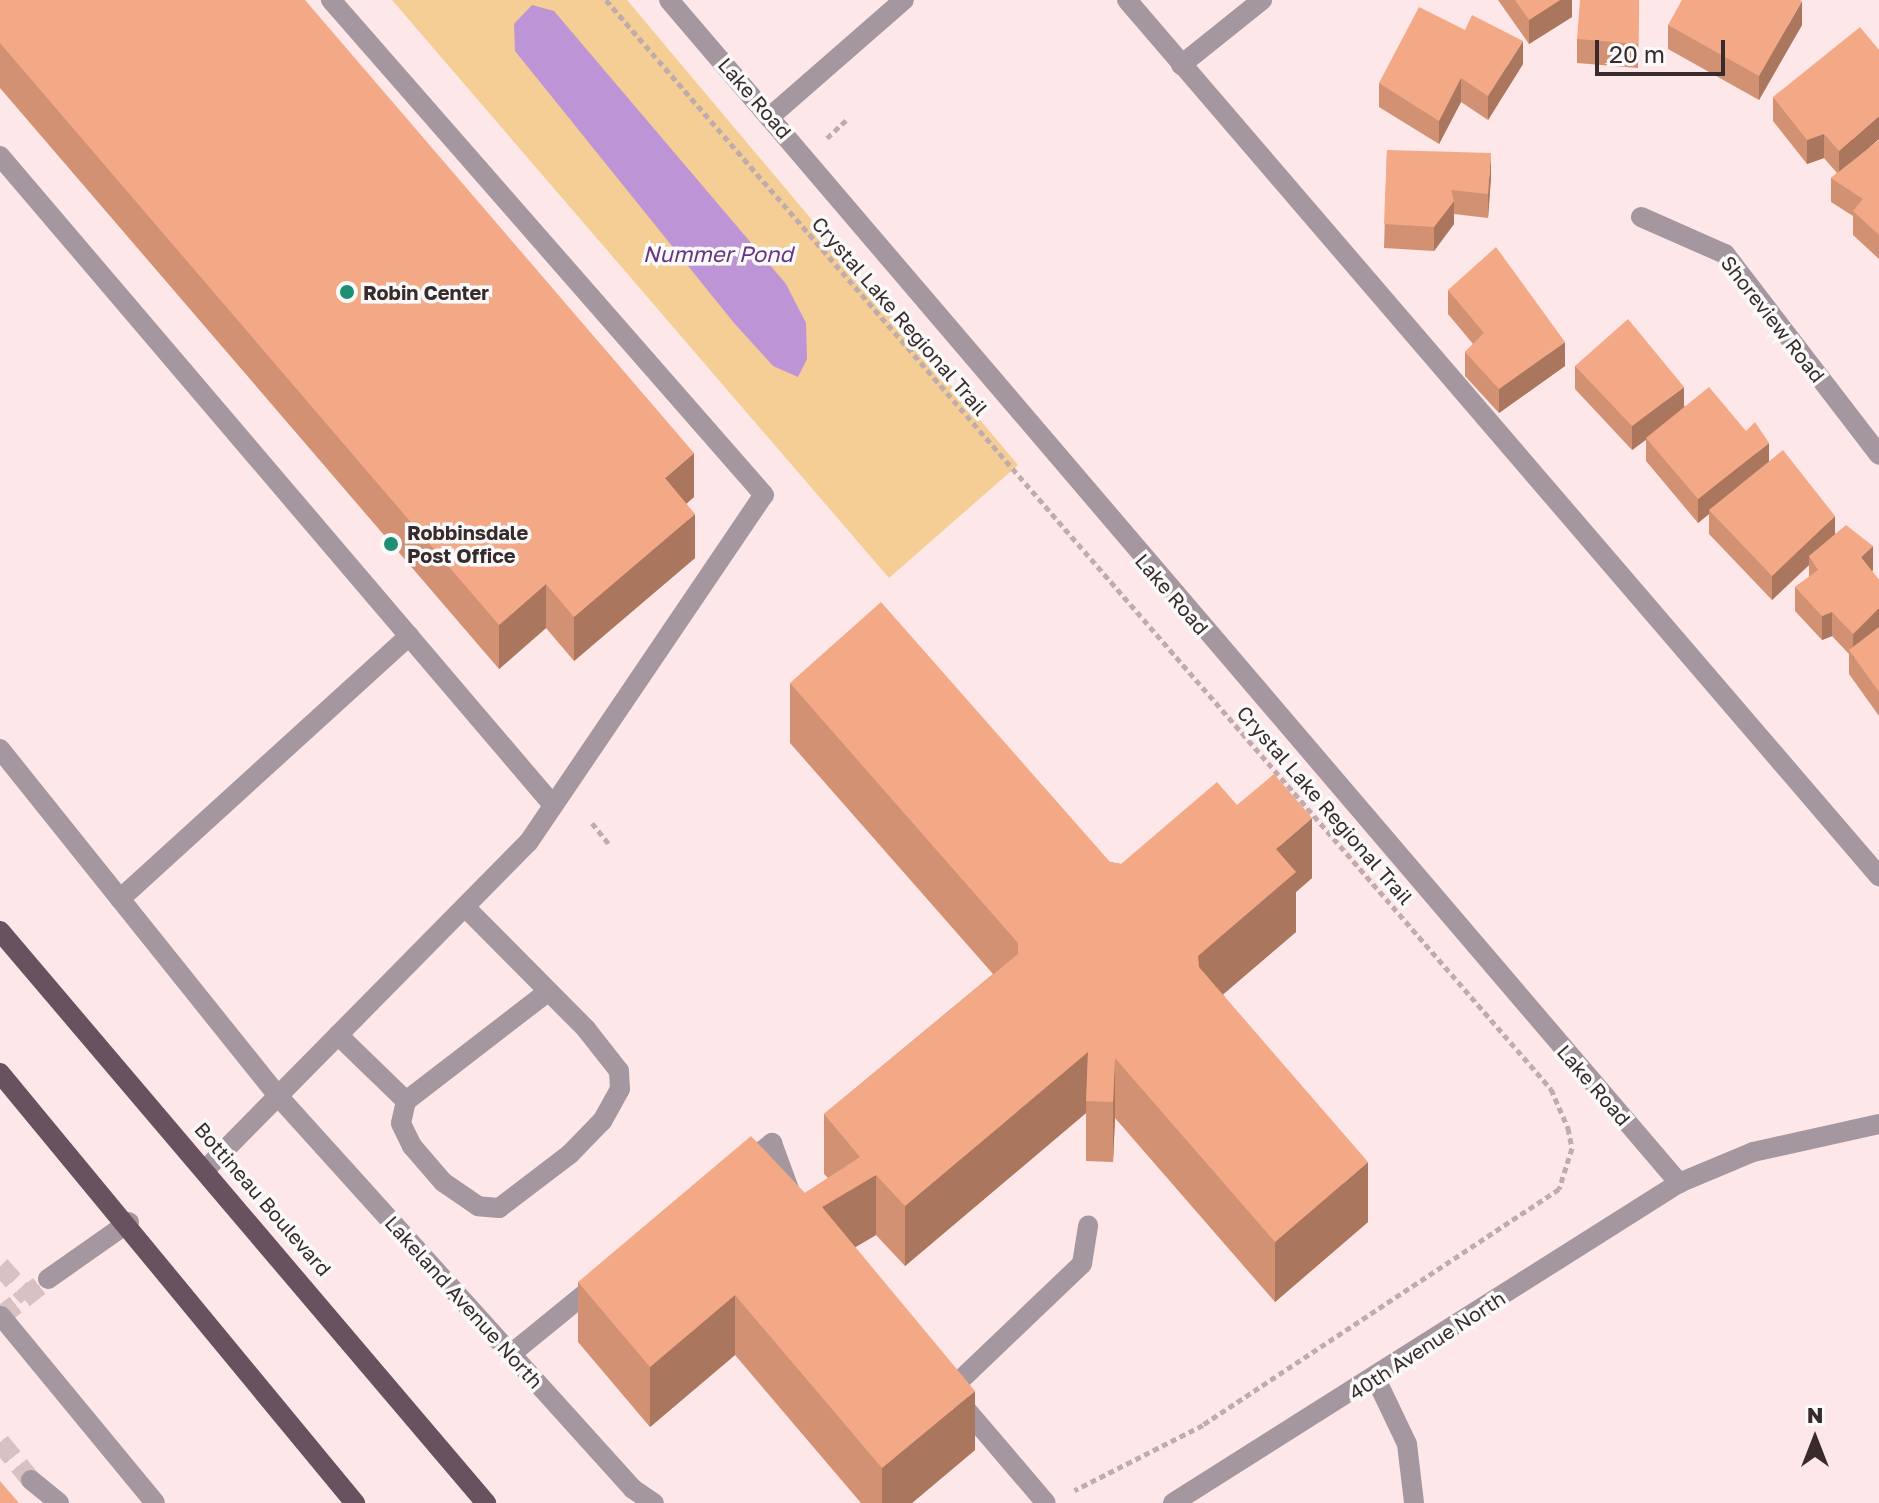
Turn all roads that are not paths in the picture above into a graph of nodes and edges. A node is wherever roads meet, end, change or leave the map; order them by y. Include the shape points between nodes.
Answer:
1 (331, 0) edge
2 (669, 0) edge
3 (904, 0) edge
4 (1127, 0) edge
5 (1262, 0) edge
6 (1181, 65) junction
7 (772, 115) junction
8 (0, 156) edge
9 (1641, 217) dead end
10 (1879, 455) edge
11 (409, 636) junction
12 (0, 749) edge
13 (553, 805) junction
14 (1879, 876) edge
15 (120, 899) junction
16 (465, 907) junction
17 (0, 931) edge
18 (546, 993) junction
19 (338, 1035) junction
20 (0, 1073) edge
21 (278, 1096) junction
22 (406, 1101) junction
23 (1879, 1124) edge
24 (205, 1170) junction
25 (722, 1183) edge
26 (1679, 1183) junction
27 (796, 1208) edge
28 (129, 1222) junction
29 (1088, 1225) dead end
30 (623, 1263) edge
31 (48, 1279) tunnel mouth
32 (1, 1316) edge
33 (511, 1354) junction
34 (933, 1370) edge
35 (1376, 1379) junction
36 (950, 1390) junction
37 (31, 1480) tunnel mouth
38 (1045, 1502) edge
39 (59, 1503) edge
40 (155, 1503) edge
41 (355, 1503) edge
42 (486, 1503) edge
43 (654, 1503) edge
44 (1173, 1503) edge
45 (1414, 1503) edge

1 - 13 street via 764,495
2 - 7 street, Lake Road
3 - 7 street
4 - 6 street
5 - 6 street
6 - 14 street
7 - 26 street, Lake Road via 1064,469
8 - 11 street
9 - 10 street, Shoreview Road via 1725,254
11 - 13 street
11 - 15 street
12 - 15 street, Lakeland Avenue North
13 - 16 street via 528,843
15 - 21 street, Lakeland Avenue North
16 - 18 street
16 - 19 street
17 - 24 main road, Bottineau Boulevard
18 - 22 street
18 - 22 street via 619,1071 620,1089 602,1121 570,1154 499,1208 478,1206 443,1182 412,1146 401,1123
19 - 21 street
19 - 22 street
20 - 28 main road
21 - 24 street
21 - 33 street, Lakeland Avenue North
23 - 26 street, 40th Avenue North via 1753,1152
24 - 42 main road, Bottineau Boulevard
25 - 27 street via 772,1143
26 - 35 street, 40th Avenue North
28 - 31 street
28 - 41 main road
29 - 36 street via 1082,1264
30 - 33 street
32 - 40 street
33 - 43 street, Lakeland Avenue North via 633,1489
34 - 36 street
35 - 44 street, 40th Avenue North
35 - 45 street via 1407,1444
36 - 38 street
37 - 39 street

